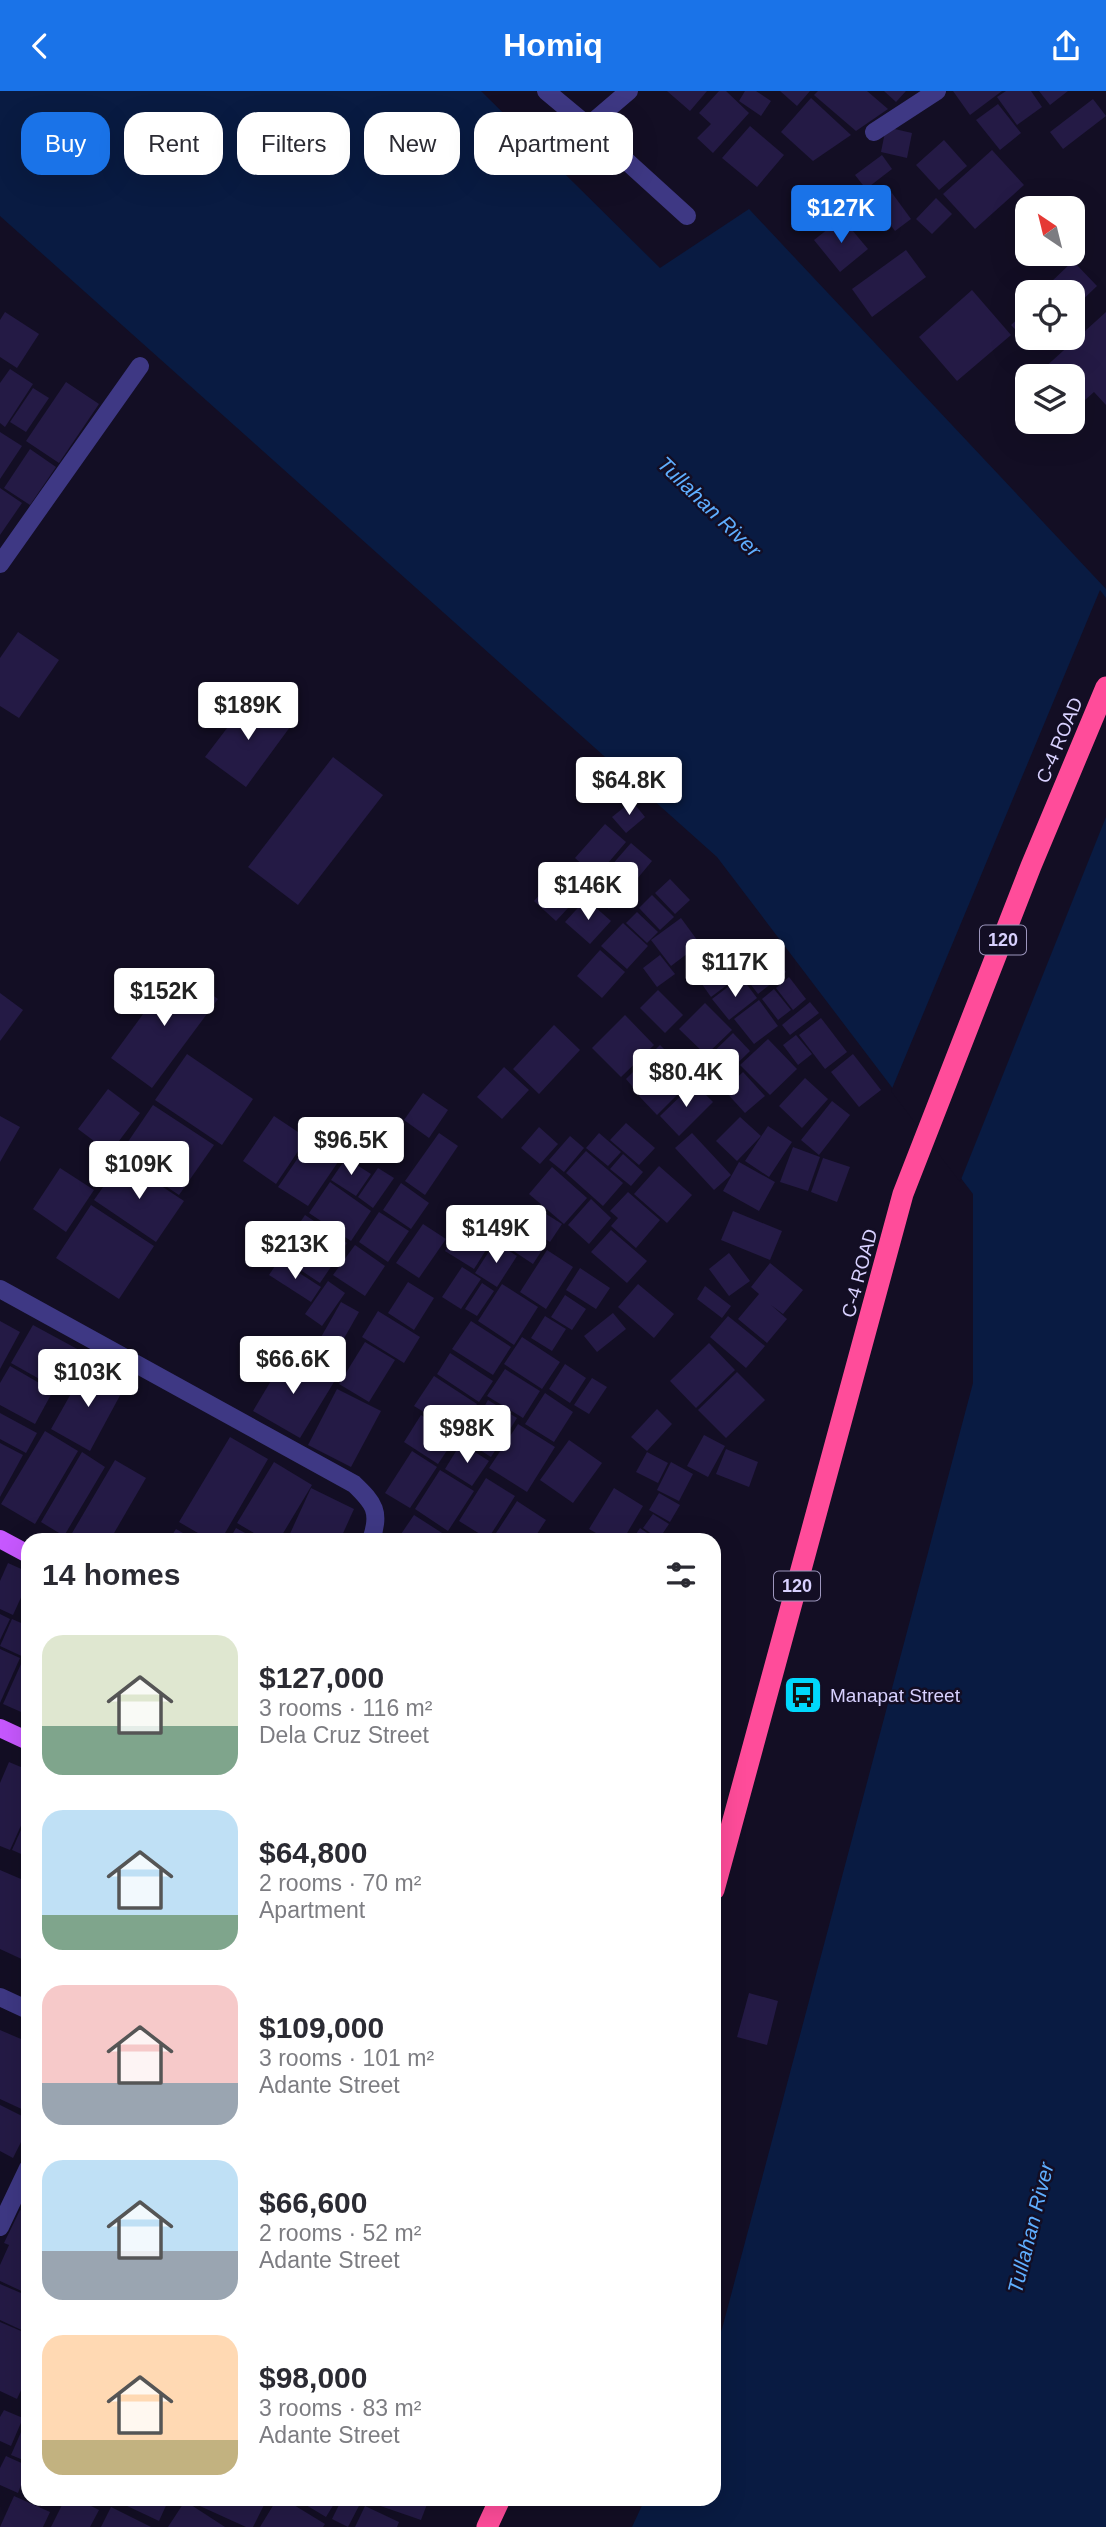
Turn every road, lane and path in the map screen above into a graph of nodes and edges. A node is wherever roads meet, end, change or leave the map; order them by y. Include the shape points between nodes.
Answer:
1 (546, 91) edge
2 (629, 91) edge
3 (937, 91) edge
4 (571, 112) edge
5 (604, 112) edge
6 (874, 132) dead end
7 (633, 167) edge
8 (687, 216) dead end
9 (140, 366) dead end
10 (0, 564) edge
11 (1106, 687) edge
12 (0, 1289) edge
13 (374, 1533) edge
14 (0, 1539) edge
15 (21, 1550) edge
16 (0, 1728) edge
17 (21, 1738) edge
18 (721, 1864) edge
19 (0, 1997) edge
20 (21, 2007) edge
21 (21, 2183) edge
22 (0, 2227) edge
23 (497, 2506) edge
24 (487, 2527) edge

1 - 4 street
2 - 5 street
3 - 6 street
7 - 8 street
9 - 10 street
11 - 18 highway, C-4 ROAD / 120 via 903,1194
12 - 13 street via 354,1484 371,1500 377,1524
14 - 15 main road
16 - 17 main road
19 - 20 street
21 - 22 street
23 - 24 highway

